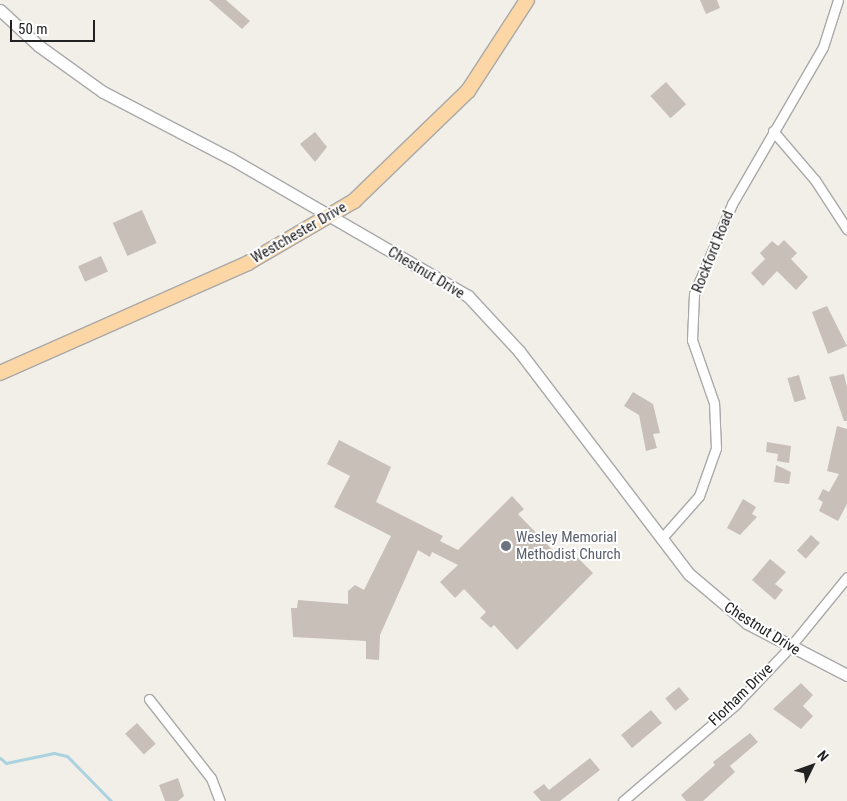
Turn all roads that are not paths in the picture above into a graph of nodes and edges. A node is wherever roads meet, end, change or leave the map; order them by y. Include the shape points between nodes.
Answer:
1 (527, 0) edge
2 (838, 0) edge
3 (0, 10) edge
4 (773, 131) junction
5 (328, 216) junction
6 (847, 229) edge
7 (0, 374) edge
8 (661, 539) junction
9 (847, 577) edge
10 (790, 648) junction
11 (847, 675) edge
12 (149, 699) dead end
13 (220, 801) edge
14 (623, 801) edge

1 - 5 main road, Westchester Drive via 468,92 354,201
2 - 4 street, Rockford Road via 823,48
3 - 5 street, Chestnut Drive via 39,46 103,92 230,158
4 - 6 street via 815,180
4 - 8 street, Rockford Road via 714,240 694,294 692,340 714,403 716,448 699,496
5 - 7 main road, Westchester Drive via 248,263
5 - 8 street, Chestnut Drive via 446,281 488,314
8 - 10 street, Chestnut Drive via 718,602
9 - 10 street, Florham Drive
10 - 11 street, Chestnut Drive
10 - 14 street, Florham Drive via 735,705
12 - 13 street via 211,778

